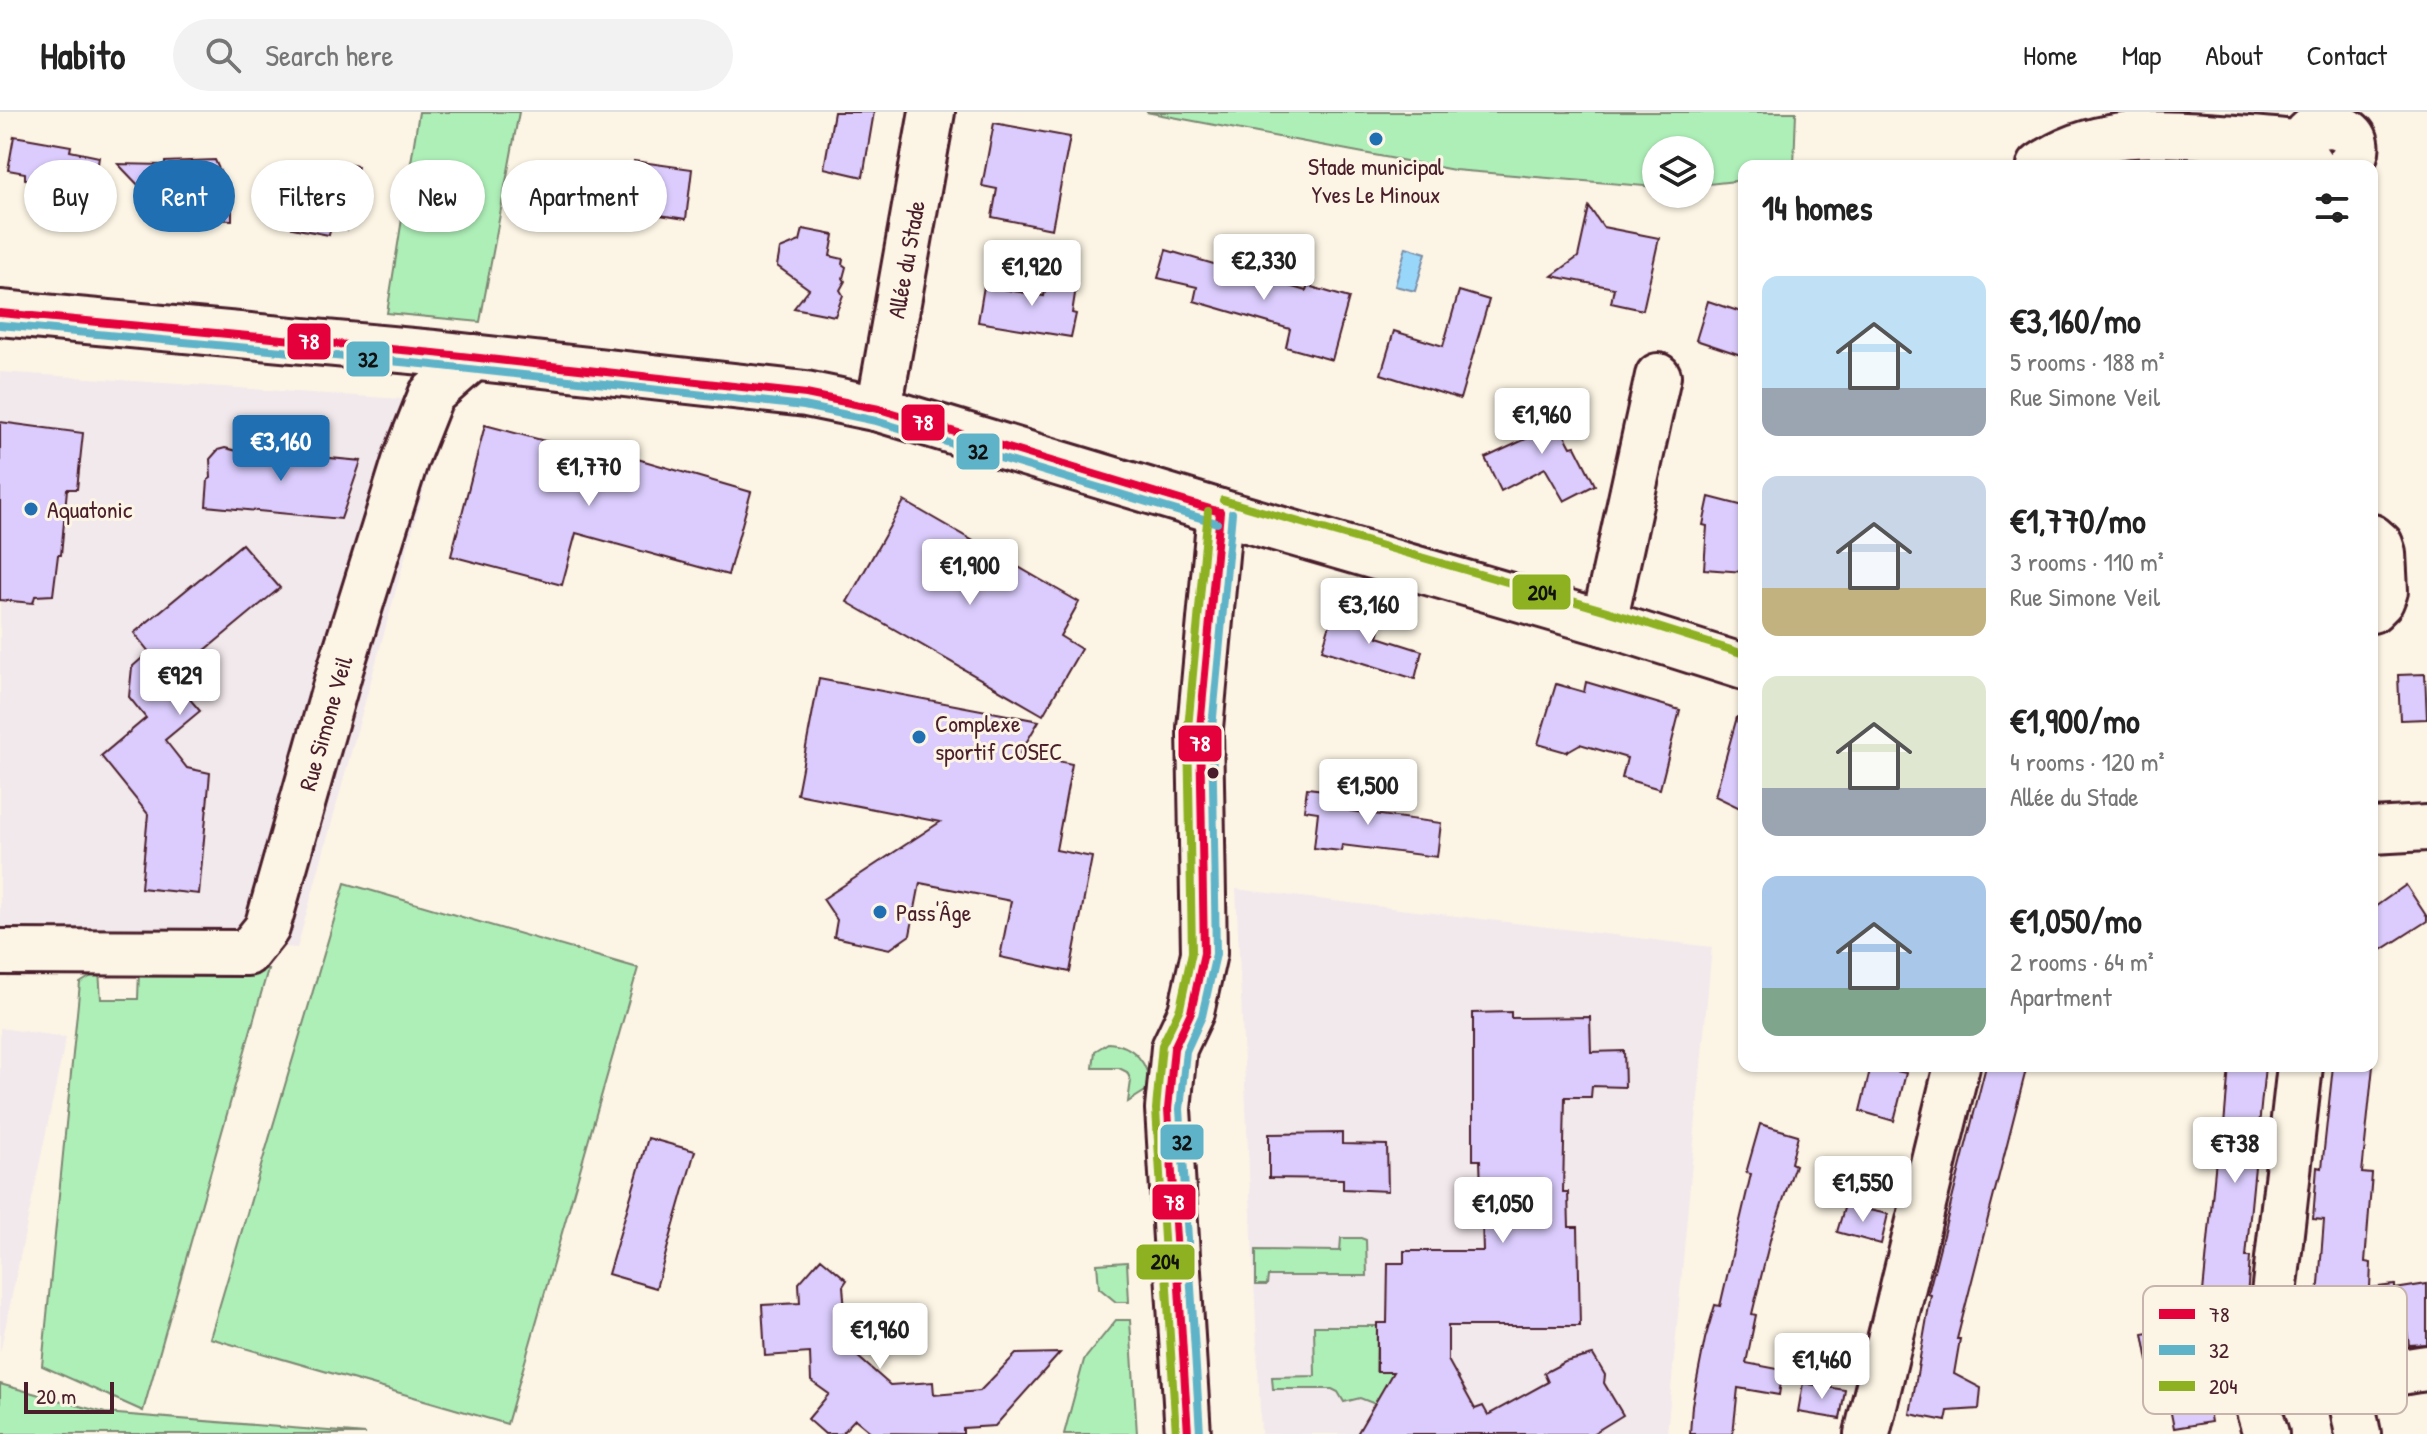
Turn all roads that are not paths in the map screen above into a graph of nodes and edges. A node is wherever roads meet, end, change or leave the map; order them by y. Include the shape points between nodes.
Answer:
1 (932, 112) edge
2 (2308, 155) edge
3 (2049, 160) edge
4 (2352, 160) edge
5 (0, 313) edge
6 (474, 357) junction
7 (1658, 376) dead end
8 (879, 409) junction
9 (1220, 512) junction
10 (2378, 542) edge
11 (2378, 604) edge
12 (1604, 623) junction
13 (1738, 665) edge
14 (2427, 828) edge
15 (2378, 831) edge
16 (0, 952) edge
17 (1956, 1072) edge
18 (2300, 1072) edge
19 (2285, 1286) edge
20 (2427, 1368) edge
21 (2407, 1370) edge
22 (2354, 1414) edge
23 (1188, 1434) edge
24 (1867, 1434) edge
25 (2358, 1434) edge

1 - 8 street, Allée du Stade
2 - 3 street via 2148,133 2085,142
2 - 4 street via 2313,126 2339,121 2351,129 2356,142
5 - 6 street
6 - 8 street via 806,394
6 - 16 street, Rue Simone Veil via 431,395 406,458 267,928 247,953
7 - 12 street
8 - 9 street
9 - 12 street
9 - 23 street via 1200,728 1204,953 1191,1012 1174,1048 1168,1109
10 - 11 street via 2385,591
12 - 13 street
14 - 15 street
17 - 24 street
18 - 19 street
20 - 21 street
22 - 25 street

